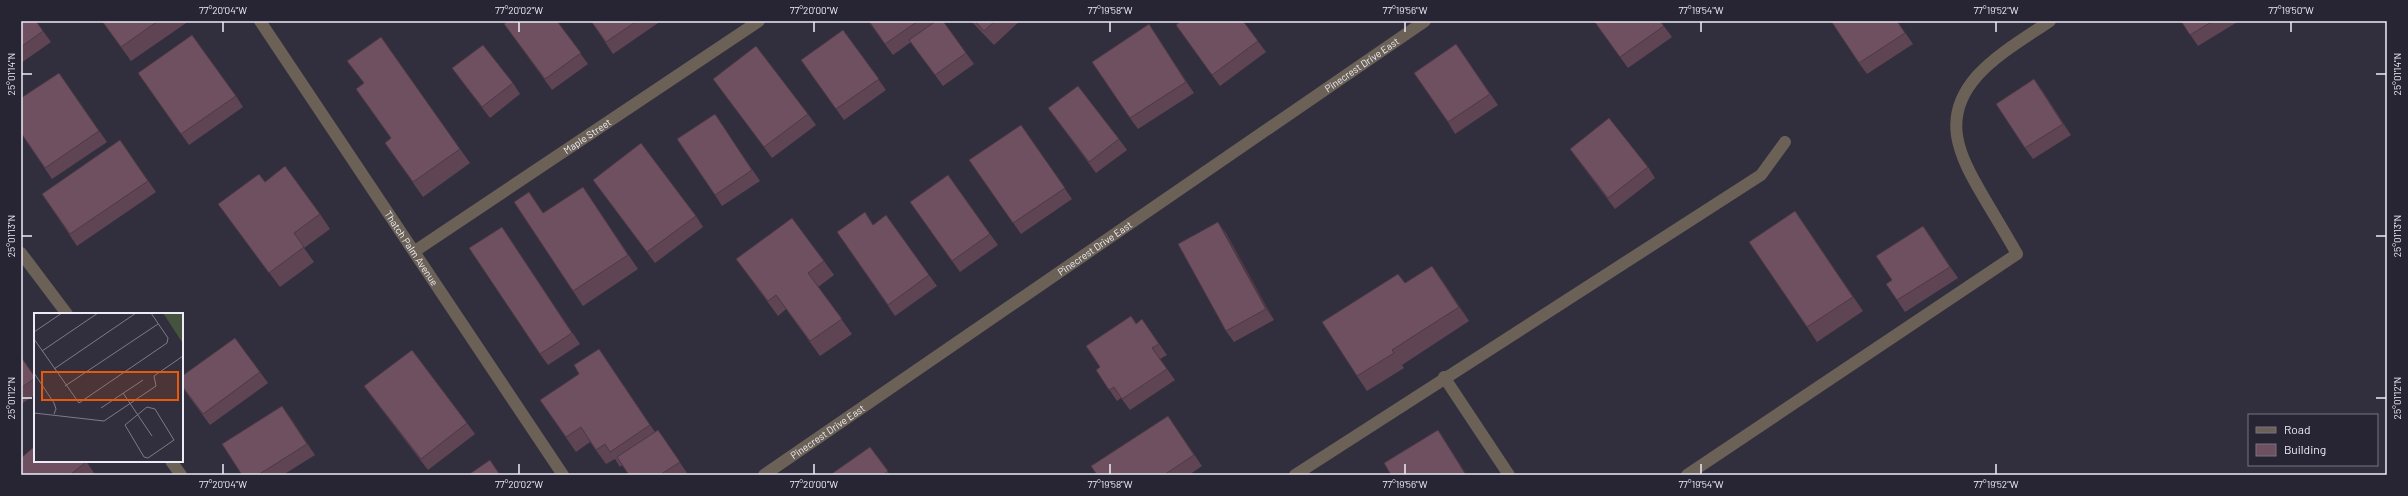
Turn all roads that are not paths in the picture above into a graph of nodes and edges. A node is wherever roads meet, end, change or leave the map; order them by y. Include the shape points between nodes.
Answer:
1 (260, 21) edge
2 (759, 21) edge
3 (1425, 21) edge
4 (2050, 21) edge
5 (1785, 142) dead end
6 (415, 251) junction
7 (21, 253) edge
8 (66, 313) edge
9 (1444, 378) junction
10 (172, 462) edge
11 (181, 475) edge
12 (563, 475) edge
13 (764, 475) edge
14 (1295, 475) edge
15 (1509, 475) edge
16 (1687, 475) edge

1 - 6 street, Thatch Palm Avenue
2 - 6 street, Maple Street
3 - 13 street, Pinecrest Drive East
4 - 16 street via 1998,58 1978,76 1963,98 1956,121 1956,139 1962,157 2017,254
5 - 9 street via 1760,175
6 - 12 street, Thatch Palm Avenue
7 - 8 street
9 - 14 street
9 - 15 street
10 - 11 street

